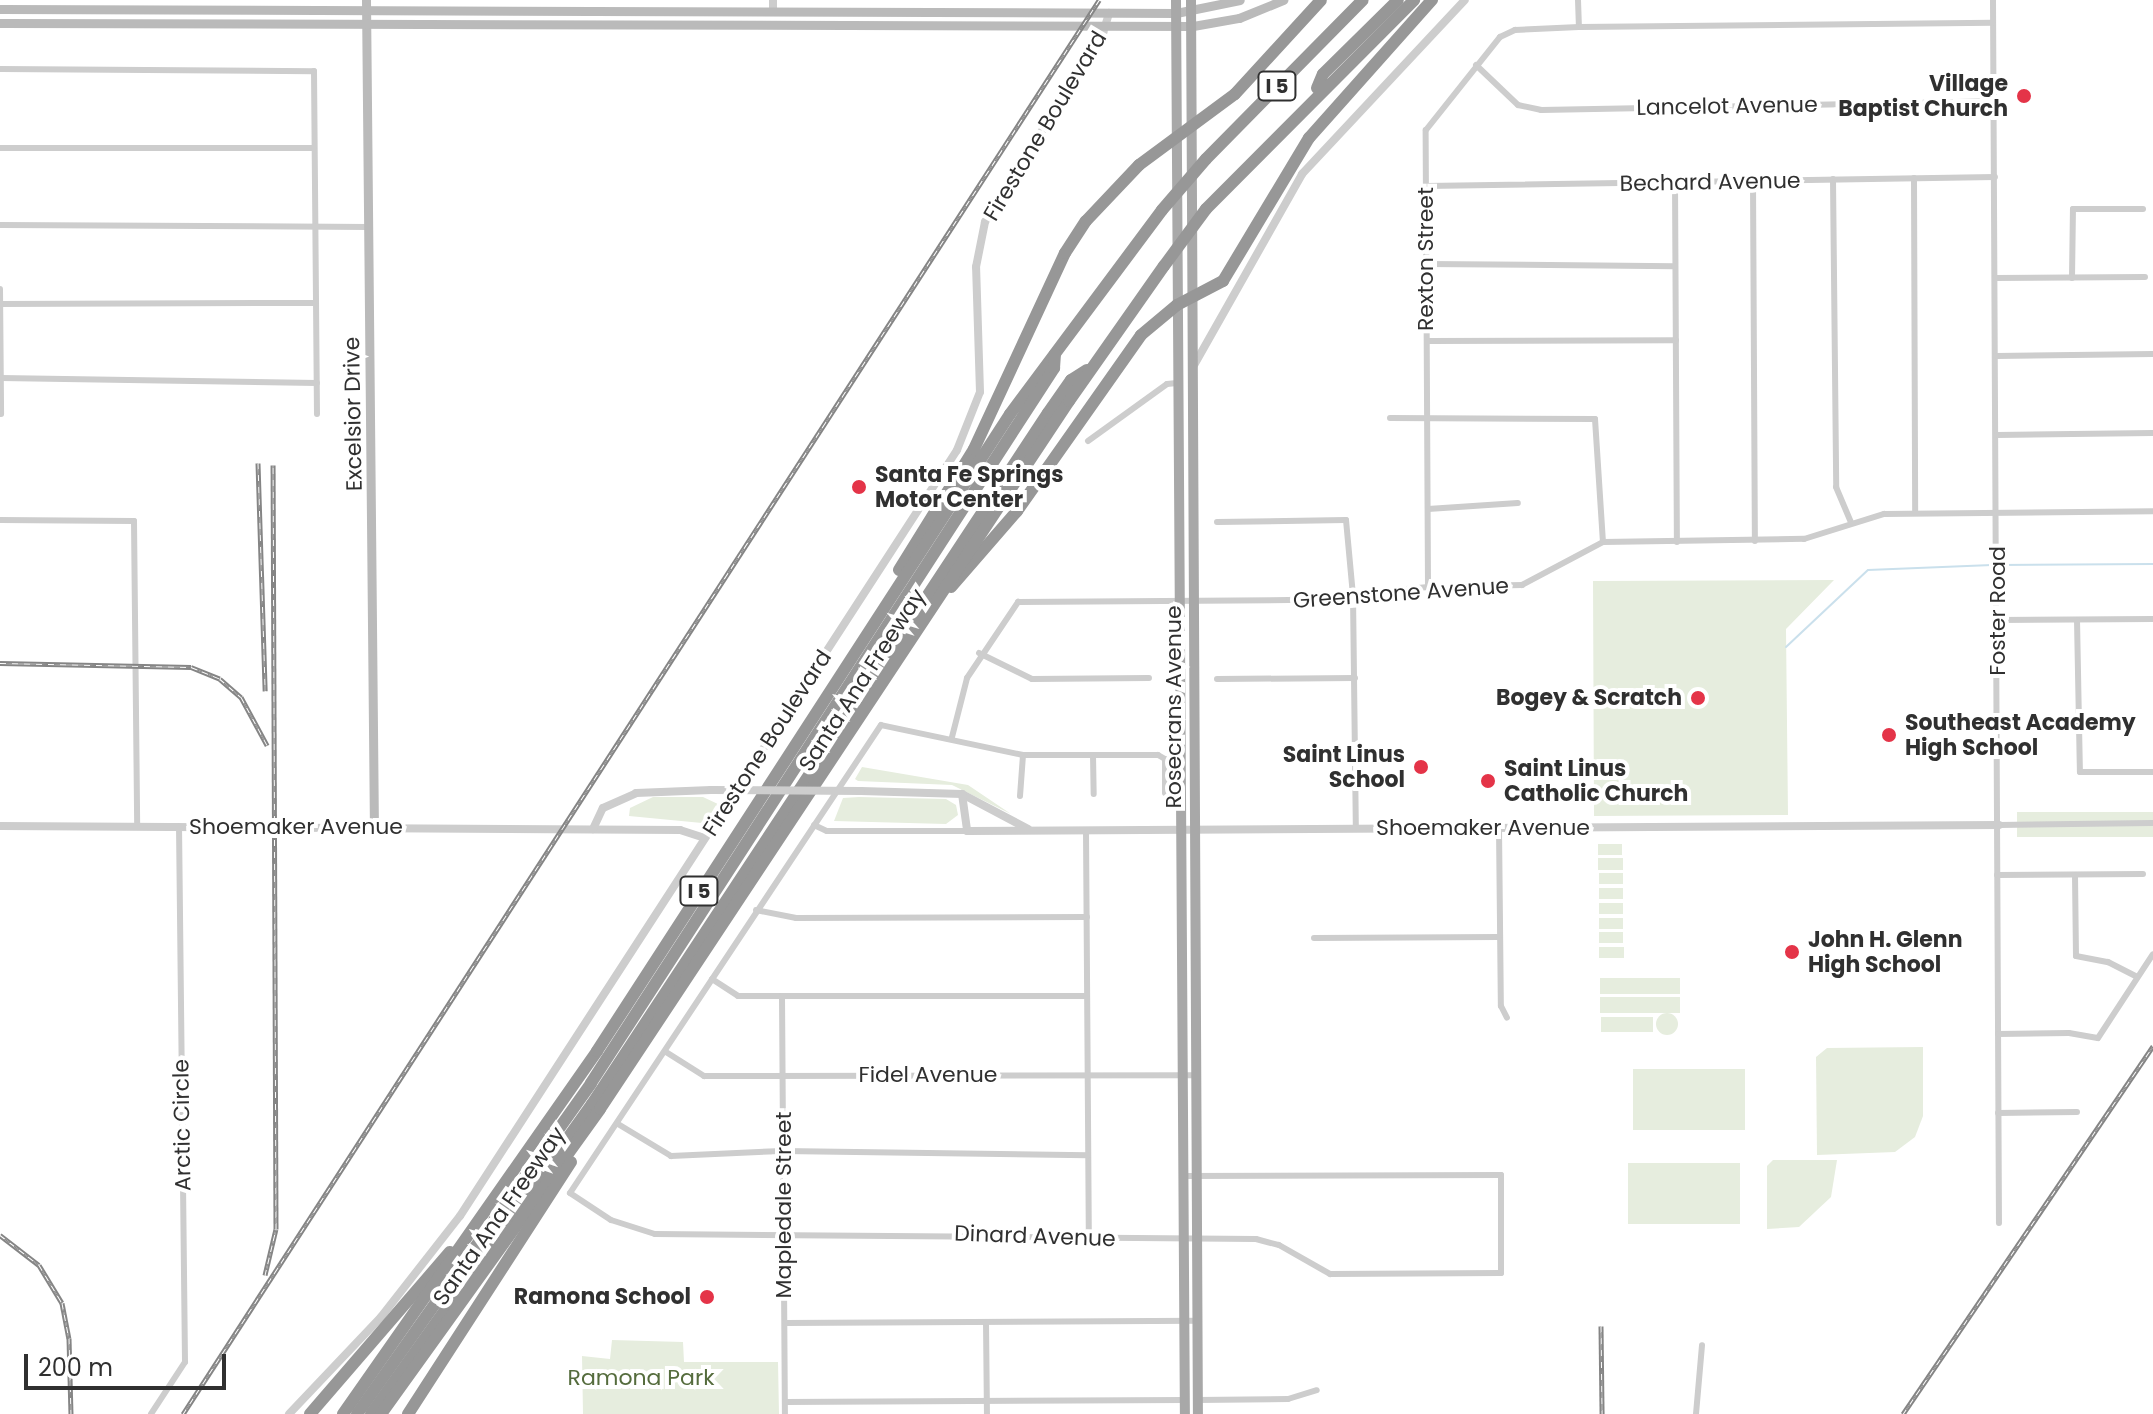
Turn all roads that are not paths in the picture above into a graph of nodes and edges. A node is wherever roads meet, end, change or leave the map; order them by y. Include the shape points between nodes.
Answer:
1 (1176, 0) edge
2 (1240, 0) edge
3 (1283, 0) edge
4 (1321, 0) edge
5 (1363, 0) edge
6 (1398, 0) edge
7 (1414, 0) edge
8 (1432, 0) edge
9 (1465, 0) edge
10 (1578, 0) edge
11 (1993, 0) edge
12 (366, 5) edge
13 (773, 5) edge
14 (1192, 5) edge
15 (0, 9) edge
16 (720, 11) junction
17 (738, 11) junction
18 (1109, 13) junction
19 (1176, 13) junction
20 (366, 22) junction
21 (0, 23) edge
22 (761, 23) junction
23 (781, 23) junction
24 (1382, 23) junction
25 (1993, 23) junction
26 (729, 24) junction
27 (1106, 25) junction
28 (1176, 26) junction
29 (1193, 26) junction
30 (1579, 27) junction
31 (1476, 65) junction
32 (0, 69) edge
33 (1994, 101) junction
34 (1192, 127) junction
35 (1176, 139) junction
36 (0, 148) edge
37 (314, 148) junction
38 (1995, 177) junction
39 (1914, 178) junction
40 (1833, 179) junction
41 (1675, 180) junction
42 (1753, 180) junction
43 (1426, 186) junction
44 (2143, 209) dead end
45 (0, 225) edge
46 (316, 227) junction
47 (369, 227) junction
48 (1426, 264) junction
49 (1675, 266) junction
50 (2145, 277) dead end
51 (1995, 278) junction
52 (2072, 278) junction
53 (0, 289) edge
54 (1194, 294) junction
55 (316, 303) junction
56 (0, 304) edge
57 (1177, 305) junction
58 (1676, 340) junction
59 (1427, 341) junction
60 (1056, 350) junction
61 (2153, 354) edge
62 (1996, 356) junction
63 (1093, 365) junction
64 (1193, 367) junction
65 (1, 378) edge
66 (317, 383) junction
67 (1177, 383) junction
68 (1, 414) edge
69 (317, 414) dead end
70 (1390, 418) dead end
71 (1427, 418) junction
72 (2153, 433) edge
73 (1997, 435) junction
74 (1088, 441) dead end
75 (1178, 463) junction
76 (1192, 463) junction
77 (1193, 498) junction
78 (1178, 499) junction
79 (1518, 503) dead end
80 (1428, 509) junction
81 (2153, 511) edge
82 (1997, 512) junction
83 (1915, 513) junction
84 (0, 520) edge
85 (1217, 522) dead end
86 (1851, 522) junction
87 (1179, 530) junction
88 (1193, 530) junction
89 (1755, 541) junction
90 (1603, 542) junction
91 (1677, 542) junction
92 (1428, 587) junction
93 (942, 594) junction
94 (1353, 595) junction
95 (1194, 602) junction
96 (1180, 603) junction
97 (2153, 619) edge
98 (1998, 620) junction
99 (2077, 620) junction
100 (868, 629) junction
101 (979, 653) junction
102 (1149, 678) dead end
103 (1355, 678) junction
104 (1217, 679) dead end
105 (952, 737) junction
106 (1023, 755) junction
107 (1093, 755) junction
108 (2153, 772) edge
109 (1165, 793) dead end
110 (962, 794) junction
111 (1094, 794) dead end
112 (1020, 796) dead end
113 (610, 807) junction
114 (2153, 823) edge
115 (814, 825) junction
116 (1999, 825) junction
117 (0, 826) edge
118 (137, 826) junction
119 (179, 826) junction
120 (374, 827) junction
121 (1499, 828) junction
122 (593, 829) junction
123 (611, 829) junction
124 (1356, 829) junction
125 (1181, 830) junction
126 (1194, 830) junction
127 (967, 831) junction
128 (1033, 831) junction
129 (1086, 831) junction
130 (705, 838) junction
131 (2143, 874) dead end
132 (1997, 875) junction
133 (2075, 875) junction
134 (756, 910) junction
135 (1087, 917) junction
136 (1182, 932) junction
137 (1195, 934) junction
138 (1499, 937) junction
139 (1314, 938) dead end
140 (2153, 954) edge
141 (2137, 977) junction
142 (712, 979) junction
143 (782, 996) junction
144 (1087, 996) junction
145 (1507, 1018) dead end
146 (1998, 1034) junction
147 (666, 1052) junction
148 (1088, 1074) junction
149 (1183, 1075) junction
150 (1196, 1075) junction
151 (783, 1076) junction
152 (600, 1109) junction
153 (2077, 1112) dead end
154 (1998, 1113) junction
155 (618, 1124) junction
156 (783, 1151) junction
157 (529, 1152) junction
158 (1088, 1155) junction
159 (1183, 1176) junction
160 (1197, 1176) junction
161 (1999, 1223) dead end
162 (784, 1233) junction
163 (1089, 1236) junction
164 (1184, 1239) junction
165 (1197, 1239) junction
166 (1184, 1321) junction
167 (1198, 1321) junction
168 (986, 1322) junction
169 (785, 1323) junction
170 (1702, 1345) dead end
171 (1317, 1390) dead end
172 (1185, 1400) junction
173 (1198, 1400) junction
174 (987, 1401) junction
175 (785, 1402) junction
176 (151, 1414) edge
177 (289, 1414) edge
178 (310, 1414) edge
179 (343, 1414) edge
180 (357, 1414) edge
181 (371, 1414) edge
182 (381, 1414) edge
183 (408, 1414) edge
184 (785, 1414) edge
185 (987, 1414) edge
186 (1185, 1414) edge
187 (1198, 1414) edge
188 (1696, 1414) edge

1 - 19 main road, Rosecrans Avenue
2 - 14 main road
3 - 29 main road via 1239,18
4 - 34 highway via 1235,94
5 - 60 highway, Santa Ana Freeway / I 5, bridge via 1206,159
6 - 24 highway
7 - 24 highway
8 - 54 highway via 1309,138 1223,281
9 - 64 street via 1302,174
10 - 30 street
11 - 25 street, Foster Road
12 - 15 main road
12 - 16 main road
12 - 20 main road, Excelsior Drive
13 - 17 main road
13 - 18 main road
13 - 22 main road
13 - 23 main road
14 - 19 main road
14 - 29 main road, Rosecrans Avenue
16 - 17 main road
16 - 26 main road
17 - 26 main road
18 - 19 main road
18 - 27 street, Firestone Boulevard
19 - 28 main road, Rosecrans Avenue
20 - 21 main road
20 - 26 main road
20 - 47 main road, Excelsior Drive
22 - 23 main road
22 - 26 main road
23 - 27 main road
24 - 63 highway, Santa Ana Freeway / I 5, bridge via 1323,74 1314,95 1206,209
25 - 30 street, Rexton Street
25 - 33 street, Foster Road
27 - 28 main road
27 - 130 street, Firestone Boulevard via 985,222 976,267 980,392 957,450
28 - 29 main road
28 - 35 main road, Rosecrans Avenue
29 - 34 main road, Rosecrans Avenue
30 - 31 street, Rexton Street via 1515,30 1500,37
31 - 33 street, Lancelot Avenue via 1518,105 1541,110
31 - 43 street, Rexton Street via 1426,130
32 - 37 street via 314,71
33 - 38 street, Foster Road
34 - 35 highway
34 - 54 main road, Rosecrans Avenue
35 - 57 main road, Rosecrans Avenue
35 - 100 highway via 1122,180 1065,253 974,449 906,556
36 - 37 street
37 - 46 street
38 - 39 street, Bechard Avenue
38 - 51 street, Foster Road
39 - 40 street, Bechard Avenue
39 - 83 street
40 - 42 street, Bechard Avenue
40 - 86 street via 1836,487
41 - 42 street, Bechard Avenue
41 - 43 street, Bechard Avenue
41 - 49 street
42 - 89 street
43 - 48 street, Rexton Street
44 - 52 street via 2073,209
45 - 46 street
46 - 47 street
46 - 55 street
47 - 120 main road, Excelsior Drive
48 - 49 street
48 - 59 street, Rexton Street
49 - 58 street
50 - 52 street
51 - 52 street
51 - 62 street, Foster Road
53 - 56 street
54 - 57 highway
54 - 64 main road, Rosecrans Avenue
55 - 56 street
55 - 66 street
56 - 65 street
57 - 67 main road, Rosecrans Avenue
57 - 93 highway via 1141,335 1017,511 967,575
58 - 59 street
58 - 91 street
59 - 71 street, Rexton Street
60 - 100 highway, Santa Ana Freeway / I 5
60 - 180 highway via 1054,368 591,1083
61 - 62 street
62 - 73 street, Foster Road
63 - 93 highway, Santa Ana Freeway / I 5
63 - 181 highway via 1071,380 1048,413 610,1078
64 - 76 main road, Rosecrans Avenue
65 - 66 street
65 - 68 street
66 - 69 street
67 - 74 street via 1167,384
67 - 75 main road, Rosecrans Avenue
70 - 71 street
71 - 80 street, Rexton Street
71 - 90 street via 1595,419
72 - 73 street
73 - 82 street, Foster Road
75 - 76 main road
75 - 78 main road, Rosecrans Avenue
76 - 77 main road, Rosecrans Avenue
77 - 78 main road
77 - 88 main road, Rosecrans Avenue
78 - 87 main road, Rosecrans Avenue
79 - 80 street
80 - 92 street, Rexton Street
81 - 82 street
82 - 83 street
82 - 98 street, Foster Road
83 - 86 street
84 - 118 street via 134,521
85 - 94 street via 1346,520
86 - 89 street via 1804,539
87 - 88 main road
87 - 96 main road, Rosecrans Avenue
88 - 95 main road, Rosecrans Avenue
89 - 91 street
90 - 91 street
90 - 92 street, Greenstone Avenue via 1535,582
92 - 94 street, Greenstone Avenue
93 - 152 highway, Santa Ana Freeway / I 5
94 - 95 street, Greenstone Avenue
94 - 103 street
95 - 96 street, Greenstone Avenue
95 - 126 main road, Rosecrans Avenue
96 - 101 street, Greenstone Avenue via 1018,602
96 - 125 main road, Rosecrans Avenue
97 - 99 street
98 - 99 street
98 - 116 street, Foster Road
99 - 108 street via 2080,772
100 - 157 highway, Santa Ana Freeway / I 5
101 - 102 street via 1032,679
101 - 105 street
103 - 104 street
103 - 124 street
105 - 106 street
105 - 115 street via 887,725 875,729
106 - 107 street
106 - 112 street
107 - 109 street via 1163,756
107 - 111 street
110 - 113 street, bridge via 642,792
110 - 127 street
110 - 128 street
113 - 122 street via 603,808
113 - 123 street
114 - 116 street, Shoemaker Avenue
115 - 127 street, Shoemaker Avenue via 827,831
115 - 134 street
116 - 121 street, Shoemaker Avenue
116 - 132 street, Foster Road
117 - 118 street, Shoemaker Avenue
118 - 119 street, Shoemaker Avenue
119 - 120 street, Shoemaker Avenue
119 - 176 street, Arctic Circle via 185,1362
120 - 122 street, Shoemaker Avenue
121 - 124 street, Shoemaker Avenue
121 - 138 street
122 - 123 street, Shoemaker Avenue
123 - 130 street, Shoemaker Avenue via 687,830
124 - 126 street, Shoemaker Avenue
125 - 126 street, Shoemaker Avenue
125 - 129 street, Shoemaker Avenue
125 - 136 main road, Rosecrans Avenue
126 - 137 main road, Rosecrans Avenue
127 - 128 street, Shoemaker Avenue
128 - 129 street, Shoemaker Avenue
129 - 135 street
130 - 177 street, Firestone Boulevard via 460,1216 381,1317
131 - 133 street
132 - 133 street
132 - 146 street, Foster Road
133 - 141 street via 2076,956 2108,962
134 - 135 street via 796,918
134 - 142 street
135 - 144 street
136 - 137 main road
136 - 149 main road, Rosecrans Avenue
137 - 150 main road, Rosecrans Avenue
138 - 139 street
138 - 145 street via 1501,1006
140 - 141 street
141 - 146 street via 2098,1038
142 - 143 street via 738,996
142 - 147 street
143 - 144 street
143 - 151 street, Mapledale Street
144 - 148 street
146 - 154 street, Foster Road
147 - 151 street, Fidel Avenue via 704,1076
147 - 155 street
148 - 149 street, Fidel Avenue
148 - 151 street, Fidel Avenue
148 - 158 street
149 - 150 street, Fidel Avenue
149 - 159 main road, Rosecrans Avenue
150 - 160 main road, Rosecrans Avenue
151 - 156 street, Mapledale Street
152 - 182 highway, Santa Ana Freeway / I 5
152 - 183 highway via 551,1199
153 - 154 street
154 - 161 street, Foster Road
155 - 156 street via 671,1156
155 - 162 street, Dinard Avenue via 570,1193 611,1220 643,1233
156 - 158 street
156 - 162 street, Mapledale Street
157 - 178 highway via 441,1264
157 - 179 highway, Santa Ana Freeway / I 5
158 - 163 street
159 - 160 street
159 - 164 main road, Rosecrans Avenue
160 - 165 main road, Rosecrans Avenue
160 - 165 street, Dinard Avenue via 1501,1175 1501,1273 1338,1275 1268,1241
162 - 163 street, Dinard Avenue
162 - 169 street, Mapledale Street
163 - 164 street, Dinard Avenue
164 - 165 street, Dinard Avenue
164 - 166 main road, Rosecrans Avenue
165 - 167 main road, Rosecrans Avenue
166 - 167 street
166 - 168 street
166 - 172 main road, Rosecrans Avenue
167 - 173 main road, Rosecrans Avenue
168 - 169 street
168 - 174 street
169 - 175 street, Mapledale Street
170 - 188 street
171 - 173 street via 1288,1399
172 - 173 street
172 - 174 street
172 - 186 main road, Rosecrans Avenue
173 - 187 main road, Rosecrans Avenue
174 - 175 street
174 - 185 street
175 - 184 street, Mapledale Street

